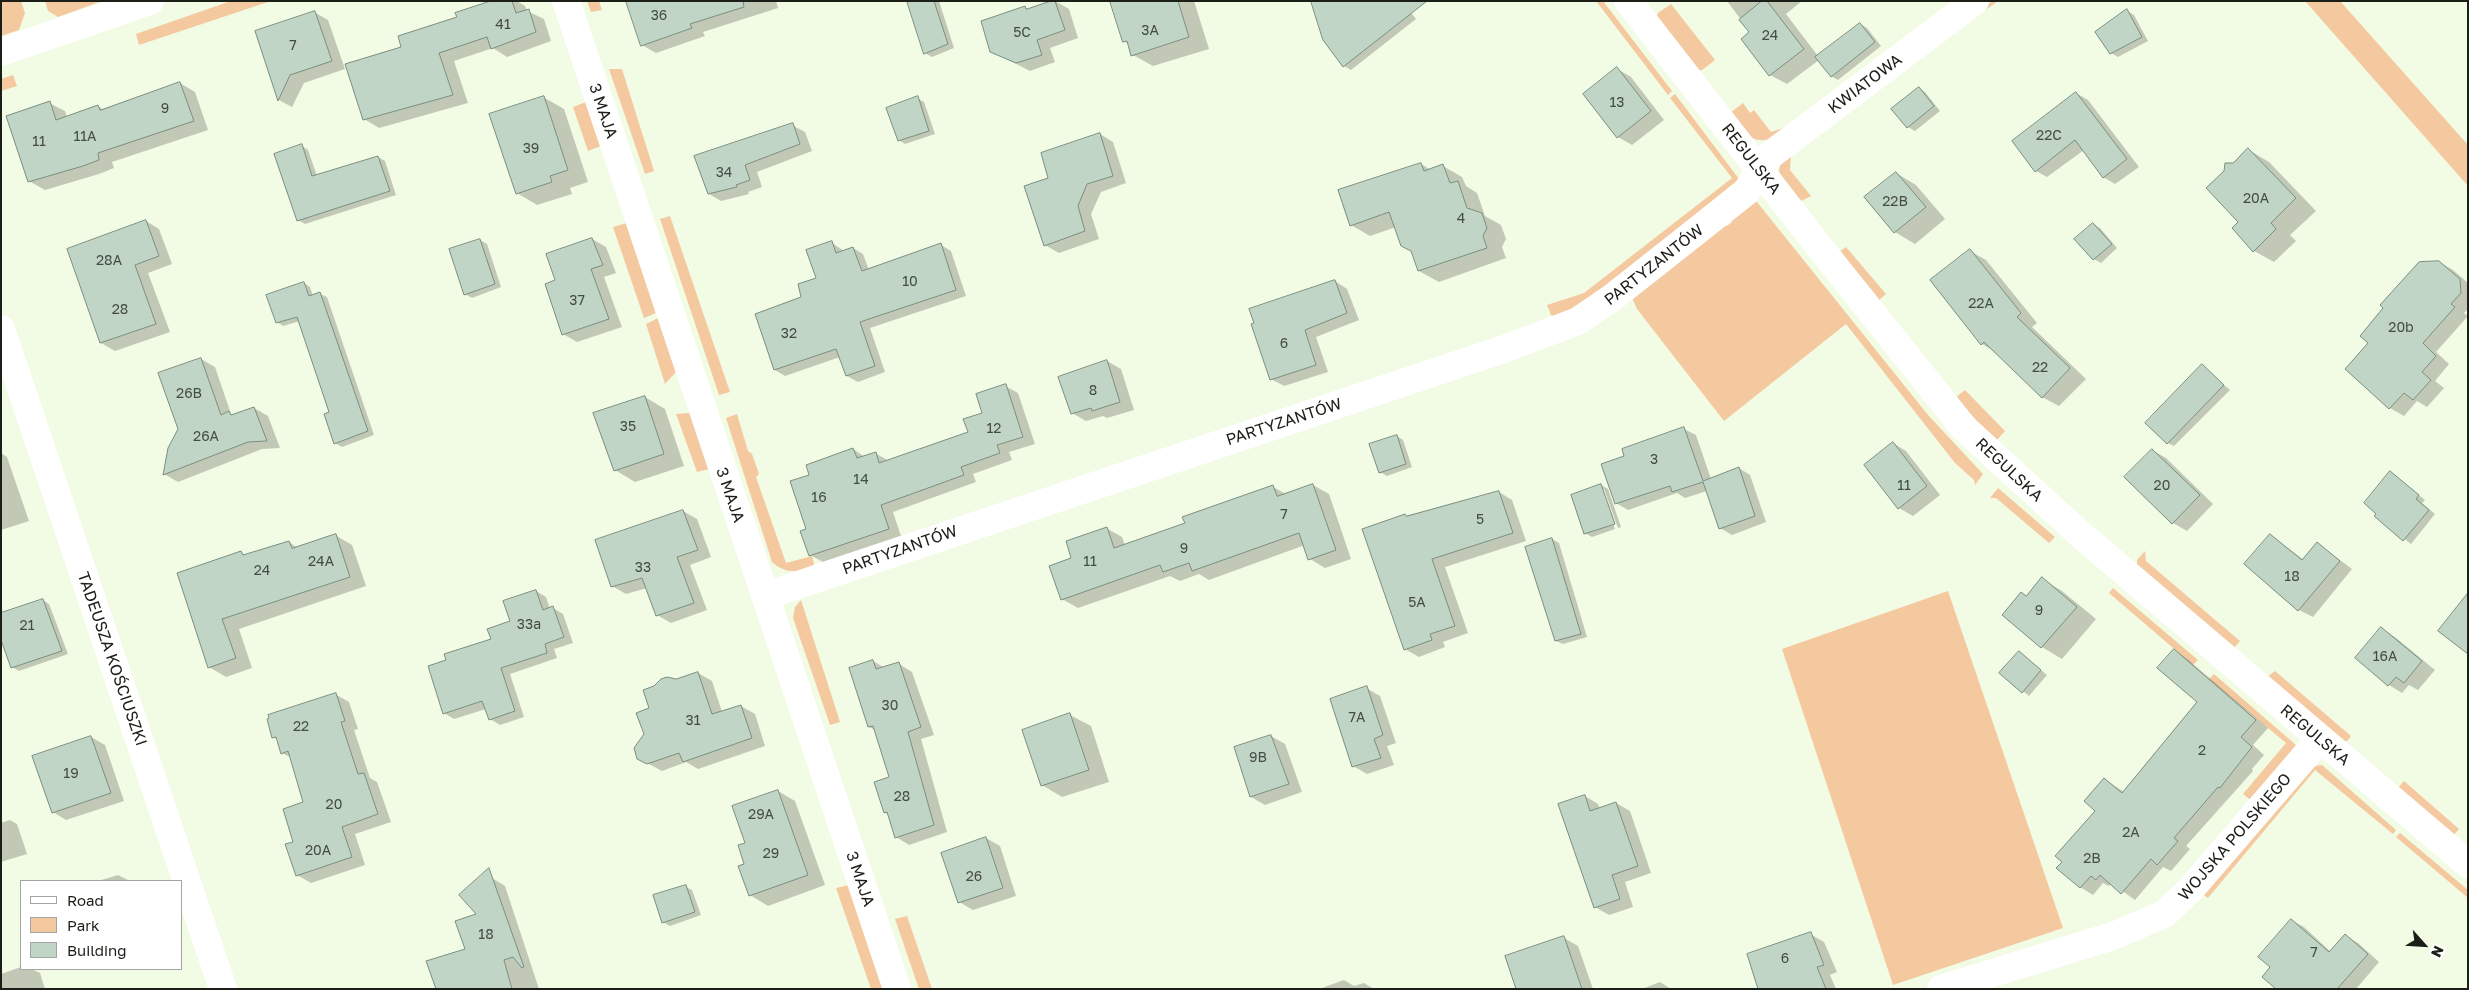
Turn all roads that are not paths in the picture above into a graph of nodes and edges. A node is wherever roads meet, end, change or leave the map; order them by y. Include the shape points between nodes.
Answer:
1 (150, 1) edge
2 (566, 1) edge
3 (1628, 1) edge
4 (1975, 1) edge
5 (1, 52) edge
6 (1760, 171) junction
7 (1, 329) edge
8 (765, 596) junction
9 (2320, 739) junction
10 (2468, 864) edge
11 (222, 989) edge
12 (897, 989) edge
13 (1941, 989) edge

1 - 5 street
2 - 8 street, 3 MAJA
3 - 6 street, REGULSKA
4 - 6 street, KWIATOWA via 1769,156
6 - 8 street, PARTYZANTÓW via 1746,192 1613,298 1566,327
6 - 9 street, REGULSKA via 1968,432 2030,490
7 - 11 street, TADEUSZA KOŚCIUSZKI
8 - 12 street, 3 MAJA
9 - 10 street, REGULSKA
9 - 13 street, WOJSKA POLSKIEGO via 2190,890 2164,914 2105,938

